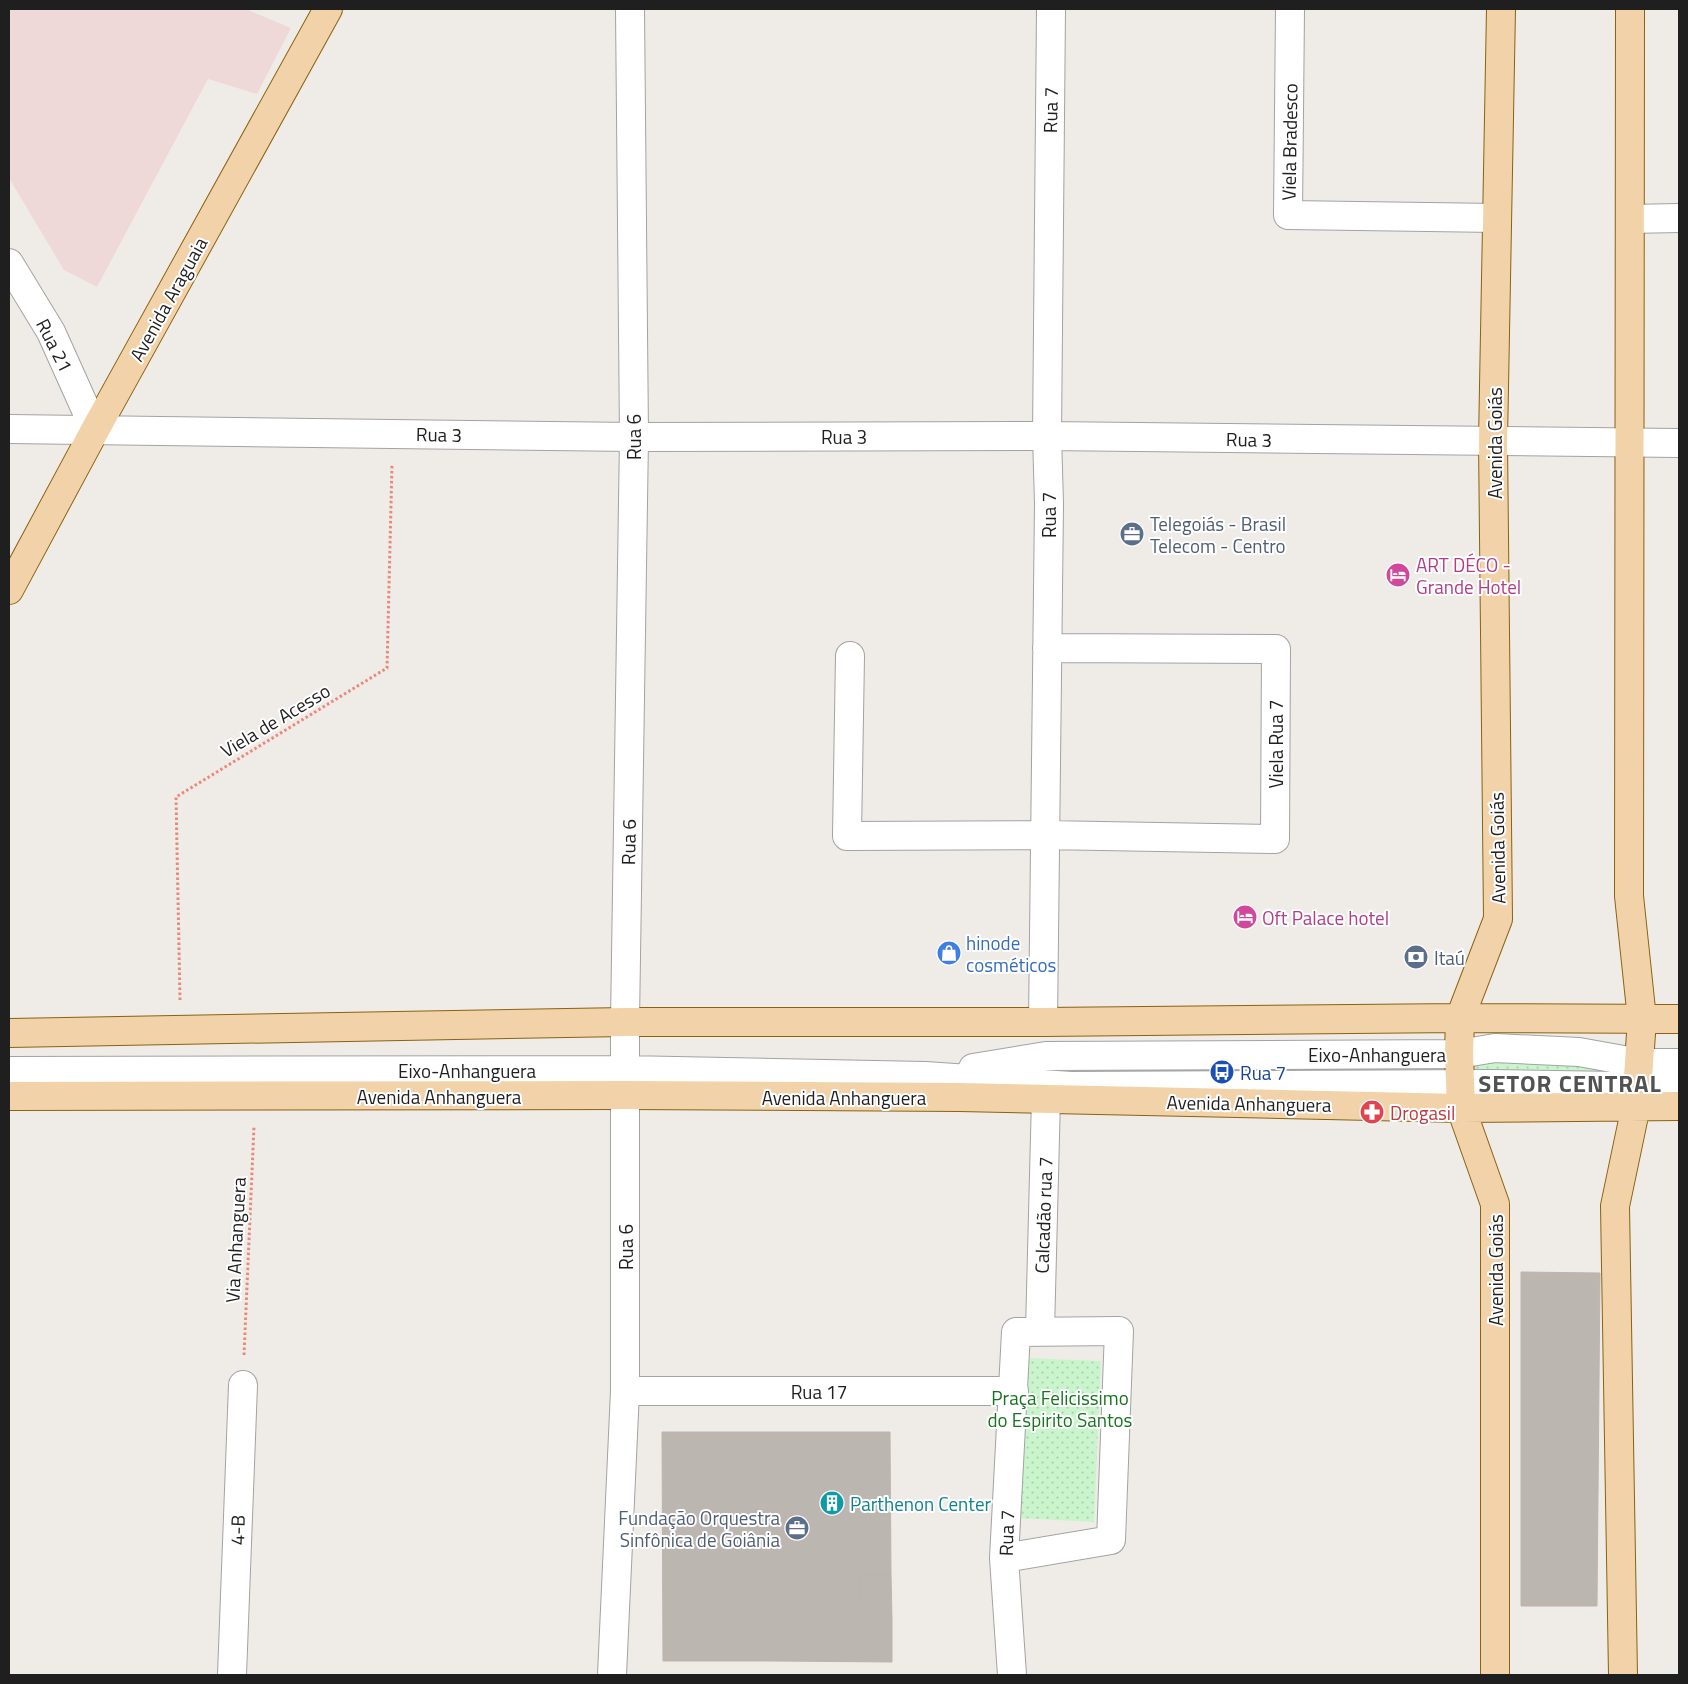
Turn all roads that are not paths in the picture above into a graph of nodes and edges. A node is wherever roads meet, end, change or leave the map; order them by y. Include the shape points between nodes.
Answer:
1 (328, 9) edge
2 (630, 9) edge
3 (1051, 9) edge
4 (1290, 9) edge
5 (1501, 9) edge
6 (1630, 9) edge
7 (1497, 218) junction
8 (1679, 218) edge
9 (1630, 219) junction
10 (9, 263) edge
11 (9, 429) edge
12 (95, 430) junction
13 (634, 436) junction
14 (1047, 436) junction
15 (1493, 441) junction
16 (1630, 443) junction
17 (1679, 443) edge
18 (9, 590) edge
19 (1047, 648) junction
20 (850, 656) dead end
21 (1045, 835) junction
22 (1460, 1018) junction
23 (1642, 1019) junction
24 (1679, 1019) edge
25 (625, 1022) junction
26 (1042, 1022) junction
27 (9, 1033) edge
28 (1459, 1054) junction
29 (1679, 1063) edge
30 (9, 1070) edge
31 (925, 1076) junction
32 (625, 1083) junction
33 (1638, 1085) junction
34 (1679, 1087) edge
35 (9, 1096) edge
36 (1460, 1096) junction
37 (1046, 1098) junction
38 (1679, 1106) edge
39 (1040, 1331) junction
40 (243, 1385) road end
41 (625, 1390) junction
42 (1014, 1391) junction
43 (1004, 1558) junction
44 (232, 1675) edge
45 (612, 1675) edge
46 (1012, 1675) edge
47 (1495, 1675) edge
48 (1623, 1675) edge

1 - 12 main road, Avenida Araguaia
2 - 13 street, Rua 6
3 - 14 street, Rua 7
4 - 7 street, Viela Bradesco via 1288,215
5 - 7 main road, Avenida Goiás
6 - 9 main road
7 - 15 main road, Avenida Goiás
8 - 9 street
9 - 16 main road
10 - 12 street, Rua 21 via 51,332
11 - 12 street, Rua 3
12 - 13 street, Rua 3
12 - 18 main road, Avenida Araguaia
13 - 14 street, Rua 3
13 - 25 street, Rua 6
14 - 15 street, Rua 3
14 - 19 street, Rua 7
15 - 16 street, Rua 3
15 - 22 main road, Avenida Goiás via 1498,919
16 - 17 street, Rua 3
16 - 23 main road via 1629,896
19 - 21 street, Rua 7
19 - 21 street, Viela Rua 7 via 1276,649 1275,839
20 - 21 street via 848,836
21 - 26 street, Rua 7
22 - 23 main road
22 - 26 main road
22 - 28 main road, Avenida Goiás
23 - 24 main road
23 - 33 main road
25 - 26 main road
25 - 27 main road
25 - 32 street, Rua 6
28 - 31 street, Eixo-Anhanguera via 1046,1056
28 - 33 street, Eixo-Anhanguera via 1495,1048 1570,1052
28 - 36 main road, Avenida Goiás
29 - 33 street, Eixo-Anhanguera
30 - 32 street, Eixo-Anhanguera
31 - 32 street, Eixo-Anhanguera
31 - 36 street, Eixo-Anhanguera via 1071,1086
32 - 35 main road, Avenida Anhanguera via 256,1096
32 - 37 main road, Avenida Anhanguera
32 - 41 street, Rua 6
33 - 34 street, Eixo-Anhanguera
33 - 36 main road, Avenida Anhanguera
33 - 38 main road, Avenida Anhanguera
33 - 48 main road via 1615,1206
36 - 37 main road, Avenida Anhanguera
36 - 47 main road, Avenida Goiás via 1495,1204
37 - 39 street, Calcadão rua 7
39 - 42 street, Rua 7 via 1016,1332
39 - 43 street via 1119,1331 1111,1540
40 - 44 street, 4-B
41 - 42 street, Rua 17
41 - 45 street, Rua 6
42 - 43 street, Rua 7
43 - 46 street, Rua 7

